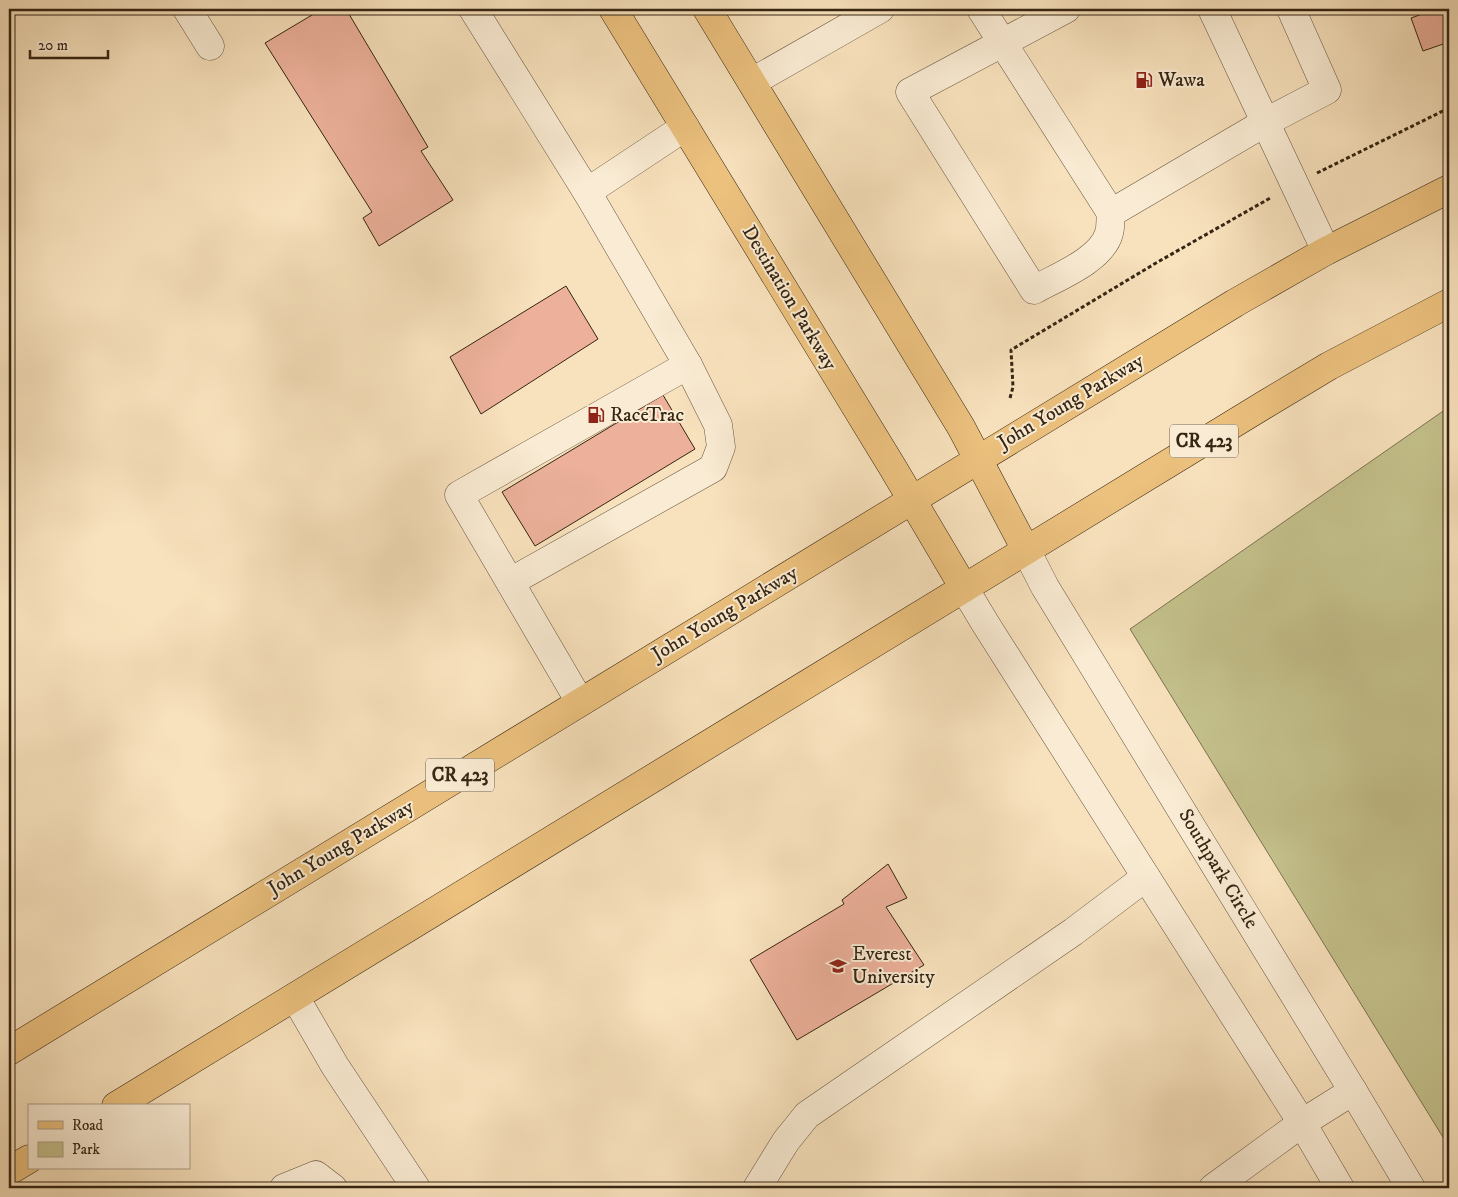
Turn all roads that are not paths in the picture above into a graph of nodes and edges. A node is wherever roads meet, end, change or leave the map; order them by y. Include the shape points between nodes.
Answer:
1 (187, 9) edge
2 (472, 9) edge
3 (613, 9) edge
4 (707, 9) edge
5 (880, 9) edge
6 (981, 9) edge
7 (1066, 9) edge
8 (1212, 9) edge
9 (1291, 9) edge
10 (1002, 42) junction
11 (210, 46) dead end
12 (752, 82) junction
13 (1266, 122) junction
14 (685, 126) junction
15 (1449, 189) edge
16 (587, 192) junction
17 (1111, 213) junction
18 (1326, 251) junction
19 (1449, 303) edge
20 (688, 364) junction
21 (978, 459) junction
22 (912, 499) junction
23 (1026, 550) junction
24 (510, 582) junction
25 (964, 588) junction
26 (580, 702) junction
27 (1146, 877) junction
28 (295, 996) junction
29 (9, 1051) edge
30 (1353, 1091) junction
31 (119, 1104) edge
32 (1302, 1124) junction
33 (28, 1160) edge
34 (9, 1171) edge
35 (284, 1188) edge
36 (333, 1188) edge
37 (416, 1188) edge
38 (757, 1188) edge
39 (1213, 1188) edge
40 (1340, 1188) edge
41 (1411, 1188) edge

1 - 11 street
2 - 16 street
3 - 14 main road, Destination Parkway
4 - 12 main road
5 - 12 street
6 - 10 street
7 - 10 street
8 - 13 street
9 - 13 street via 1327,90
10 - 17 street
10 - 17 street via 910,92 1034,290 1101,250 1109,233
12 - 21 main road
13 - 17 street
13 - 18 street
14 - 16 street
14 - 22 main road, Destination Parkway
15 - 18 main road, John Young Parkway / CR 423
16 - 20 street
18 - 21 main road, John Young Parkway / CR 423
19 - 23 main road, CR 423 via 1330,366
20 - 24 street via 718,425 721,447 713,468
20 - 24 street via 459,495
21 - 22 main road, John Young Parkway / CR 423
21 - 23 main road
22 - 25 main road, Destination Parkway
22 - 26 main road, John Young Parkway / CR 423
23 - 25 main road, CR 423
23 - 30 street, Southpark Circle via 1050,595
24 - 26 street
25 - 27 street
25 - 28 main road, CR 423
26 - 29 main road, John Young Parkway / CR 423
27 - 32 street
27 - 38 street via 1065,937 807,1115 786,1141
28 - 31 main road, CR 423
28 - 37 street via 335,1066
30 - 32 street
30 - 41 street, Southpark Circle
32 - 39 street
32 - 40 street
33 - 34 main road
35 - 36 street via 316,1175

